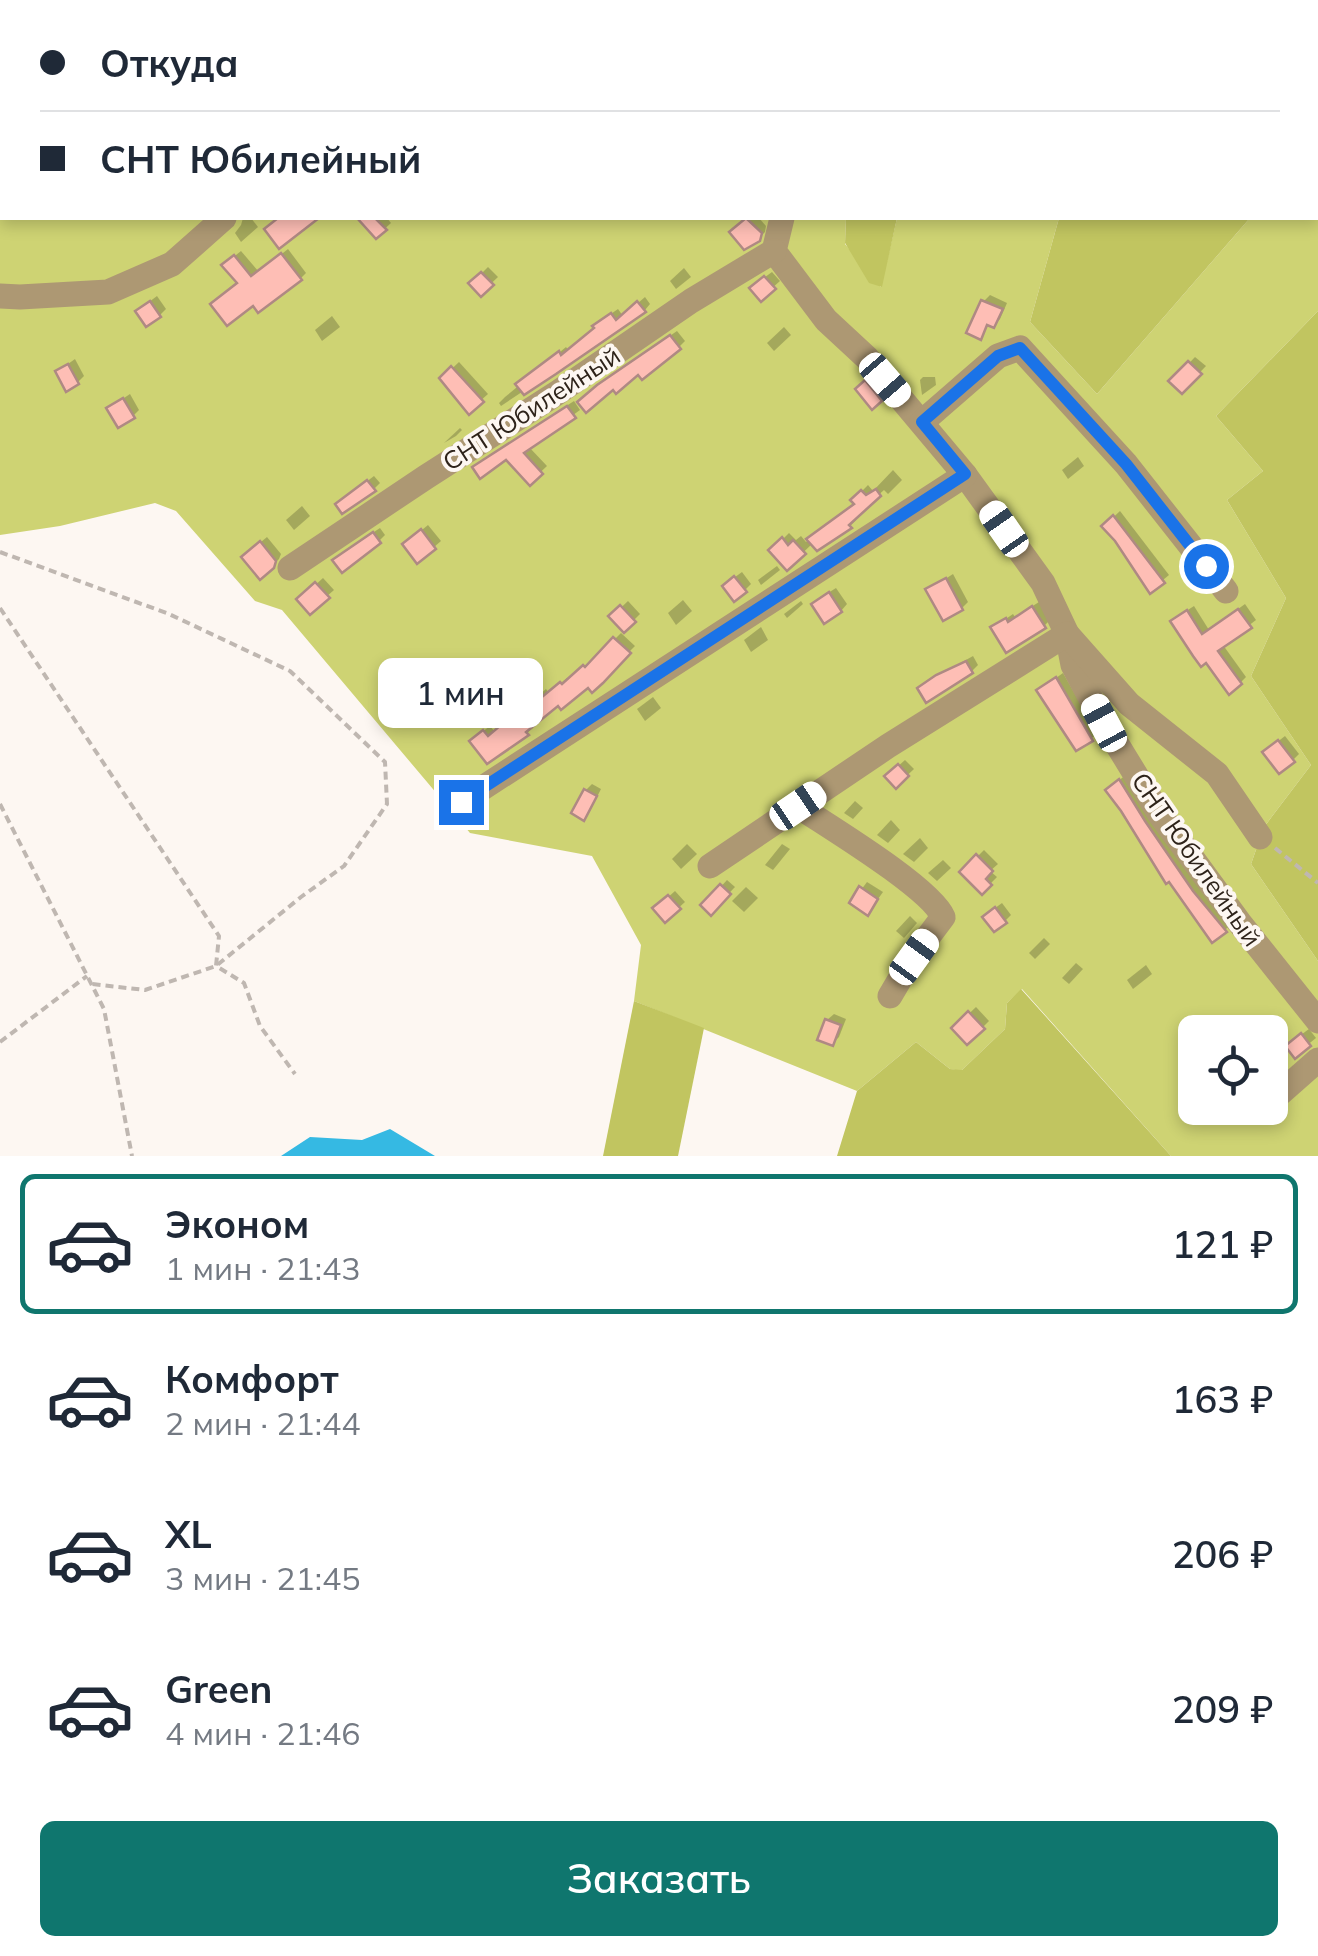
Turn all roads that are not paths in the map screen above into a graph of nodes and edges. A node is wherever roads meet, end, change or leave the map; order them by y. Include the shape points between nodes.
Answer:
1 (222, 220) edge
2 (782, 220) edge
3 (774, 251) junction
4 (0, 296) edge
5 (922, 422) junction
6 (965, 474) junction
7 (290, 568) dead end
8 (1226, 591) dead end
9 (1067, 634) junction
10 (461, 802) dead end
11 (798, 806) junction
12 (1260, 836) road end
13 (710, 866) dead end
14 (890, 996) dead end
15 (1318, 1022) edge
16 (1318, 1060) edge
17 (1288, 1086) edge

1 - 4 street via 172,264 108,292
2 - 3 street
3 - 5 street, СНТ Юбилейный via 826,320
3 - 7 street, СНТ Юбилейный
5 - 6 street, СНТ Юбилейный
5 - 8 street via 998,356 1020,348 1126,464
6 - 9 street, СНТ Юбилейный via 1042,583
6 - 10 street
9 - 11 street
9 - 12 street via 1129,704 1217,774
9 - 15 street, СНТ Юбилейный via 1074,665 1158,813
11 - 13 street
11 - 14 street via 939,907 943,917
16 - 17 street

